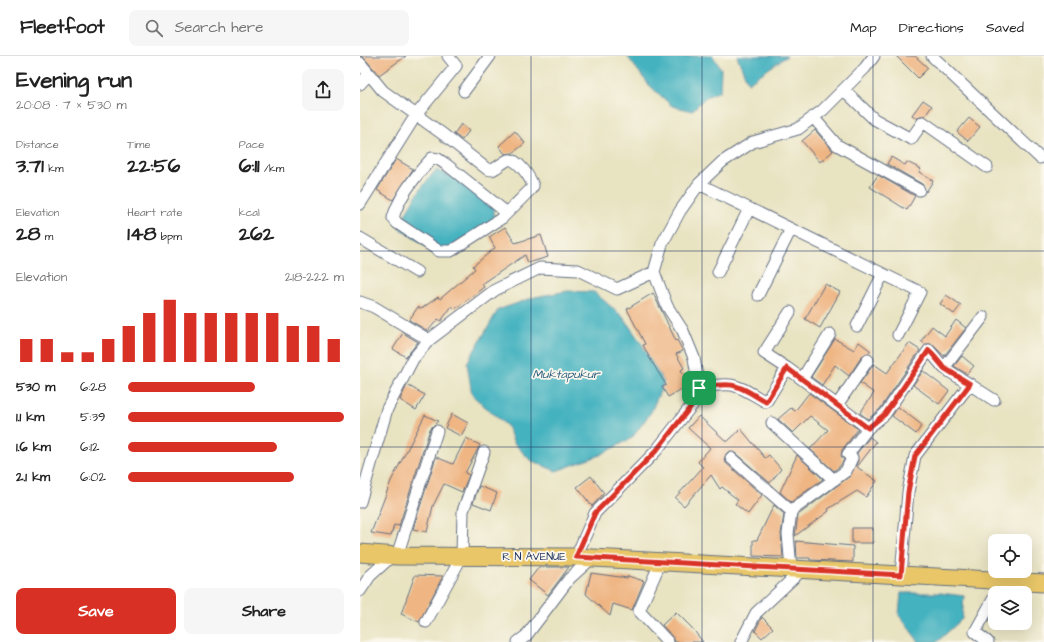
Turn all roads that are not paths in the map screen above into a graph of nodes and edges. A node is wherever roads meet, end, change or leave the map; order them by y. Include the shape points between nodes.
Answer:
1 (448, 56) edge
2 (490, 56) edge
3 (874, 56) edge
4 (932, 56) edge
5 (360, 63) edge
6 (369, 74) junction
7 (360, 84) edge
8 (844, 90) junction
9 (464, 92) dead end
10 (416, 115) junction
11 (814, 117) junction
12 (1040, 158) dead end
13 (987, 167) dead end
14 (699, 184) junction
15 (919, 190) dead end
16 (360, 204) edge
17 (749, 209) junction
18 (507, 213) junction
19 (791, 229) junction
20 (360, 238) edge
21 (417, 272) dead end
22 (654, 272) junction
23 (718, 272) dead end
24 (882, 274) junction
25 (758, 295) dead end
26 (360, 302) edge
27 (790, 312) dead end
28 (983, 316) dead end
29 (857, 326) dead end
30 (830, 334) dead end
31 (898, 335) dead end
32 (429, 340) junction
33 (868, 360) dead end
34 (787, 368) junction
35 (944, 368) junction
36 (802, 379) junction
37 (970, 384) junction
38 (699, 388) junction
39 (994, 400) dead end
40 (837, 405) junction
41 (772, 423) dead end
42 (868, 428) junction
43 (437, 431) dead end
44 (484, 452) dead end
45 (731, 458) dead end
46 (834, 480) junction
47 (360, 502) edge
48 (791, 512) junction
49 (360, 553) edge
50 (395, 556) junction
51 (462, 556) junction
52 (584, 557) junction
53 (661, 562) junction
54 (797, 569) junction
55 (901, 575) junction
56 (1044, 583) edge
57 (992, 586) edge
58 (1011, 586) edge
59 (360, 591) edge
60 (988, 609) edge
61 (426, 622) dead end
62 (518, 642) edge
63 (668, 642) edge
64 (741, 642) edge
65 (988, 642) edge

1 - 10 street via 456,66
2 - 9 street
3 - 8 street
4 - 12 street
5 - 6 street
6 - 7 street
6 - 10 street via 383,91
8 - 11 street
8 - 13 street via 874,119 912,139 923,122
10 - 16 street
10 - 18 street via 487,169 492,170 508,160 519,164 532,180 533,186
11 - 14 street via 798,128 753,142 722,162
11 - 15 street via 837,145
14 - 17 street
14 - 22 street via 680,211 662,244
17 - 19 street
17 - 23 street
18 - 18 street via 447,165 432,158 405,193 393,218 396,223 439,251 445,252 451,251
19 - 24 street
19 - 25 street
20 - 21 street
22 - 32 street via 617,289 578,270 540,268 495,290
22 - 38 street via 667,306 683,332 694,358
24 - 29 street
24 - 31 street via 920,292
26 - 32 street via 374,307
27 - 34 street via 764,353
28 - 35 street
30 - 36 street
32 - 47 street via 413,359 387,409
33 - 40 street
34 - 36 street
34 - 38 street via 766,402 738,385 723,384
35 - 37 street
35 - 42 street via 929,350 885,414
36 - 40 street
37 - 39 street
37 - 55 street via 915,456 908,492
38 - 52 street via 696,400 656,451 595,513
40 - 42 street
41 - 46 street
42 - 46 street via 848,454 852,458 846,471
43 - 50 street
44 - 51 street via 463,511
45 - 48 street
46 - 48 street
48 - 54 street via 788,534
49 - 50 main road, R N AVENUE
50 - 51 main road, R N AVENUE
50 - 59 street via 370,576
51 - 52 main road, R N AVENUE
51 - 61 street
52 - 53 main road, R N AVENUE
52 - 62 street via 526,636
53 - 54 main road, R N AVENUE
53 - 63 street via 639,611
54 - 55 main road, R N AVENUE
54 - 64 street via 756,613
55 - 57 main road, R N AVENUE
56 - 58 main road, R N AVENUE
60 - 65 street via 975,632

